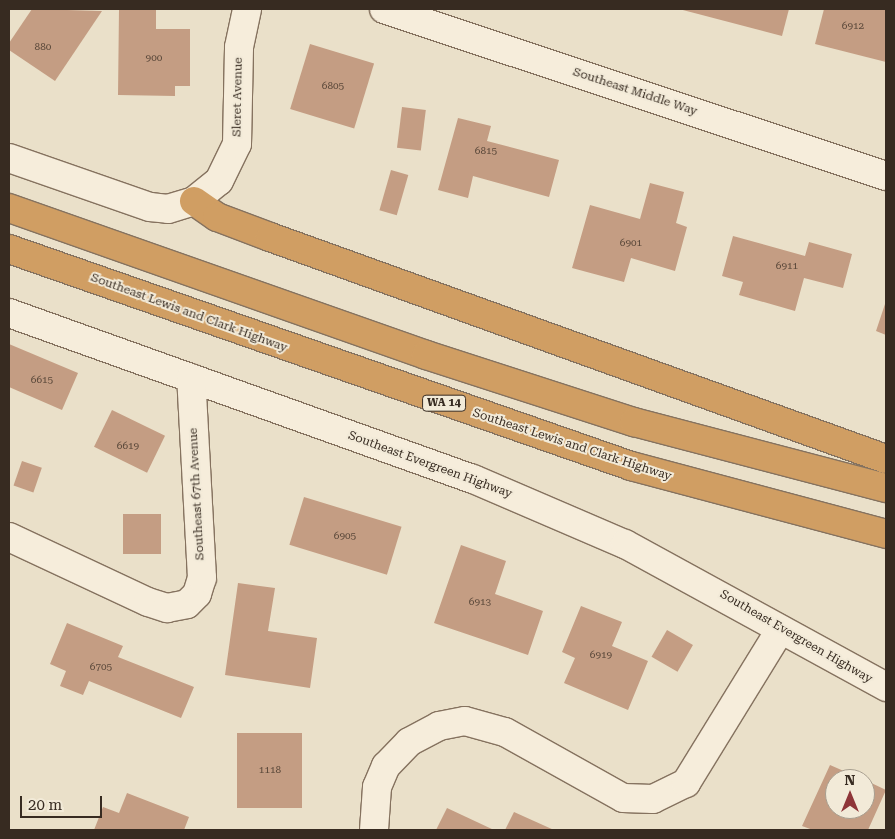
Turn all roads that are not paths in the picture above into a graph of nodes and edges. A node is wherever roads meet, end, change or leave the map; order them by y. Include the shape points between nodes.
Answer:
1 (247, 9) edge
2 (384, 9) edge
3 (9, 158) edge
4 (886, 176) edge
5 (194, 201) junction
6 (9, 208) edge
7 (9, 249) edge
8 (9, 314) edge
9 (191, 378) junction
10 (886, 459) edge
11 (886, 488) edge
12 (886, 534) edge
13 (9, 538) edge
14 (780, 630) junction
15 (886, 688) edge
16 (374, 830) edge

1 - 5 street, Sleret Avenue via 239,48 237,144 219,181
2 - 4 street, Southeast Middle Way
3 - 5 street via 150,207 168,209
5 - 10 highway via 217,217 279,241
6 - 11 highway via 426,356 634,422
7 - 12 highway, Southeast Lewis and Clark Highway / WA 14 via 631,466
8 - 9 street, Southeast Evergreen Highway
9 - 13 street, Southeast 67th Avenue via 202,578 197,594 187,604 167,608 148,602
9 - 14 street, Southeast Evergreen Highway via 482,482 625,544 703,584
14 - 15 street, Southeast Evergreen Highway
14 - 16 street via 686,783 653,799 623,798 505,732 465,721 439,726 409,742 386,766 377,787

